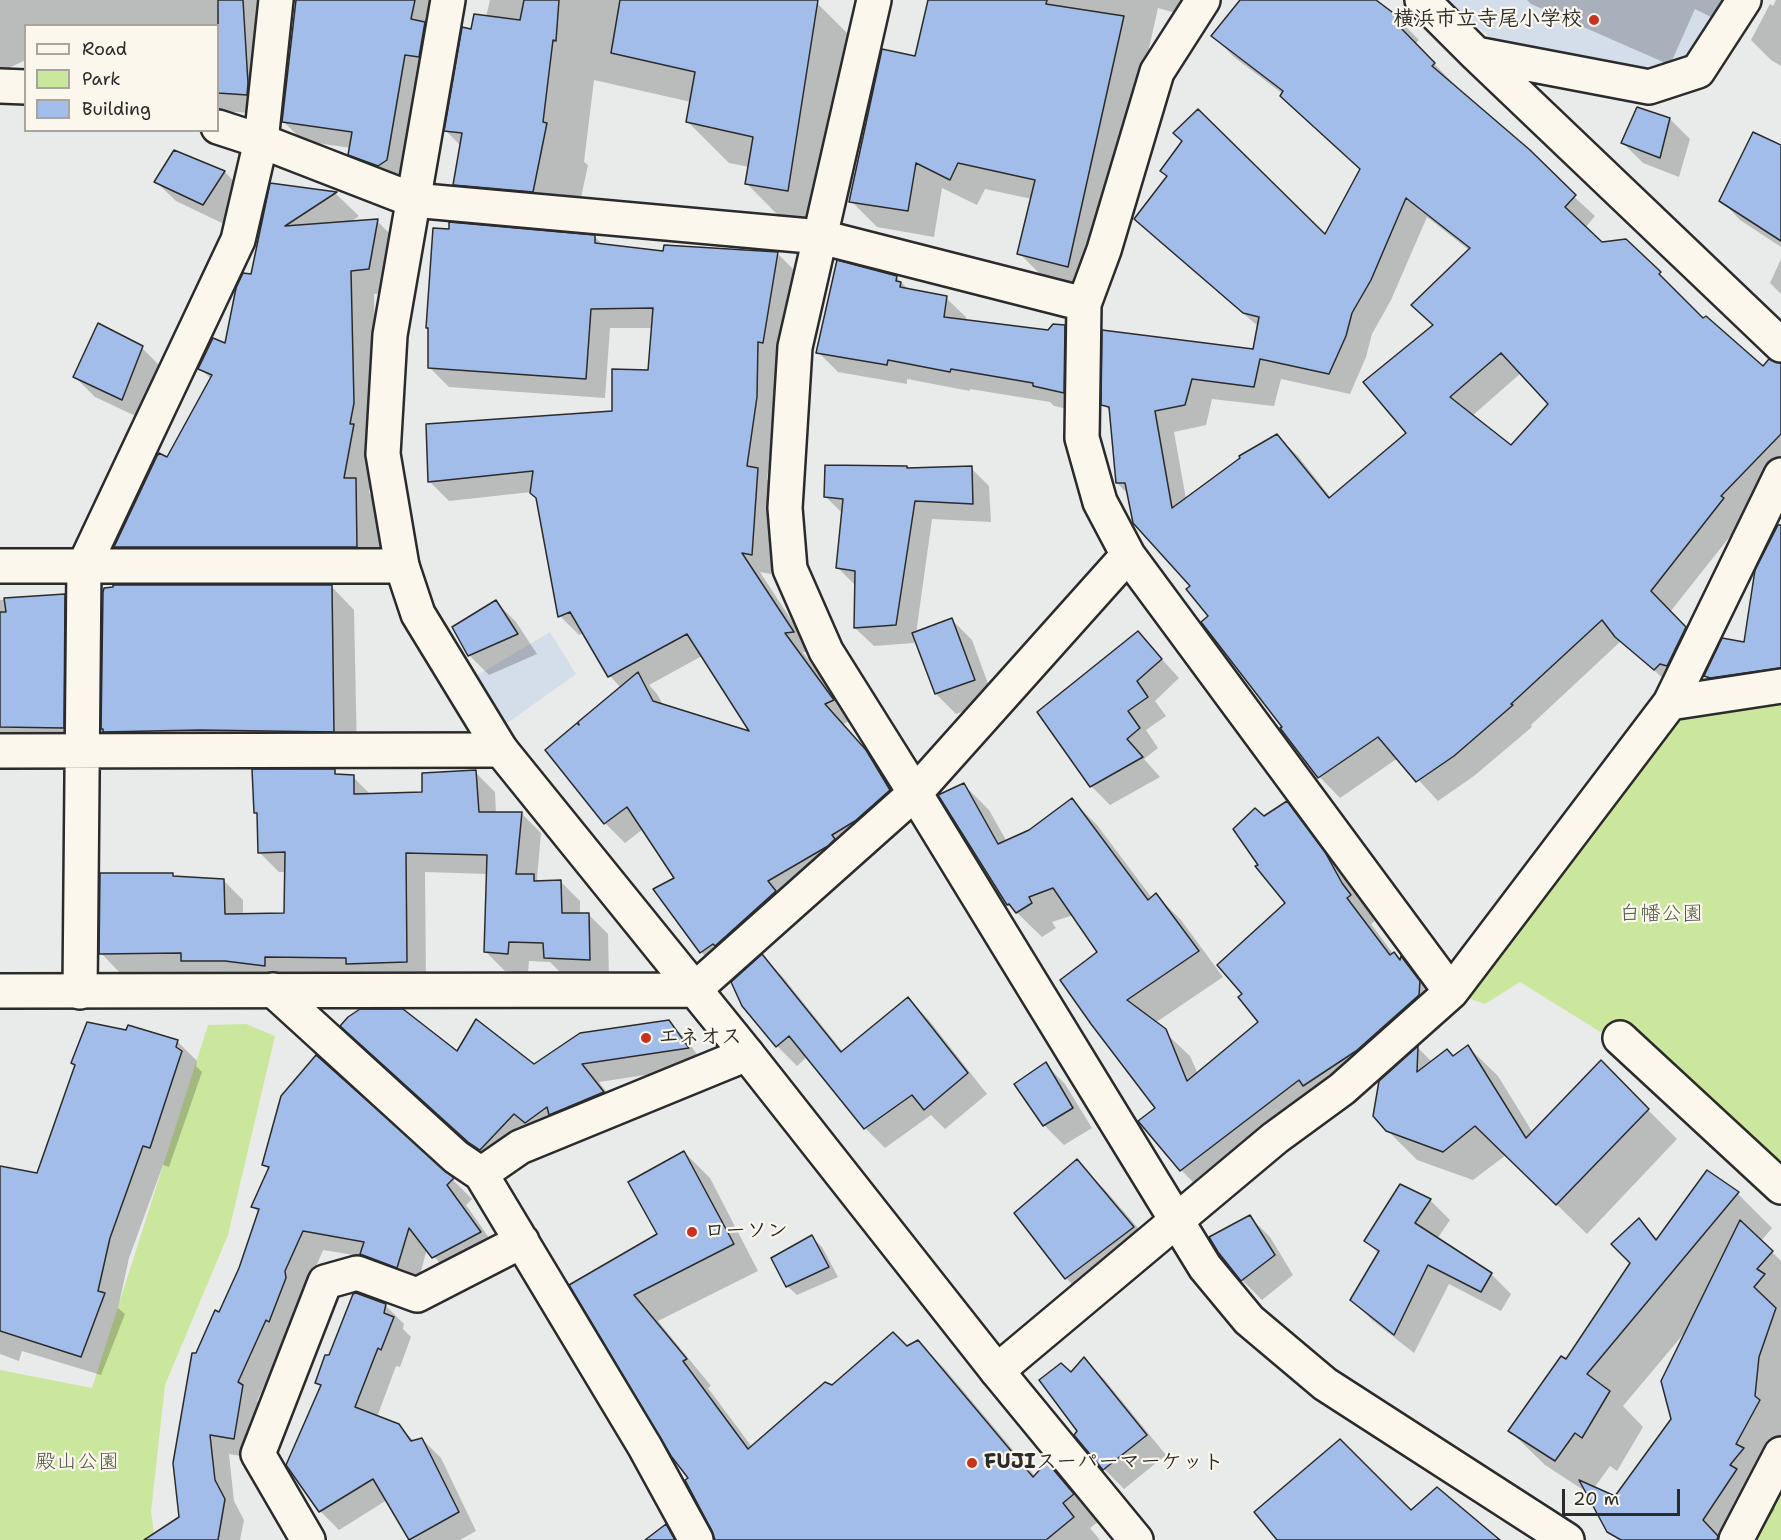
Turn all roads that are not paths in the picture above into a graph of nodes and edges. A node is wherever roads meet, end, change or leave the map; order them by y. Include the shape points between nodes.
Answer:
1 (276, 0) edge
2 (448, 0) edge
3 (874, 0) edge
4 (1203, 0) edge
5 (1422, 0) edge
6 (1744, 0) edge
7 (1476, 54) junction
8 (0, 86) edge
9 (24, 87) edge
10 (219, 128) edge
11 (261, 141) junction
12 (413, 200) junction
13 (820, 237) junction
14 (1084, 304) junction
15 (1781, 345) edge
16 (1781, 475) edge
17 (1128, 555) junction
18 (84, 566) junction
19 (402, 566) junction
20 (0, 567) edge
21 (1781, 686) edge
22 (1670, 703) junction
23 (501, 750) junction
24 (0, 751) edge
25 (83, 751) junction
26 (915, 793) junction
27 (273, 990) junction
28 (694, 990) junction
29 (0, 991) edge
30 (80, 992) junction
31 (1451, 992) junction
32 (1620, 1038) dead end
33 (747, 1054) junction
34 (481, 1174) junction
35 (1781, 1187) edge
36 (1176, 1221) junction
37 (522, 1241) junction
38 (997, 1371) junction
39 (1781, 1454) edge
40 (308, 1540) edge
41 (696, 1540) edge
42 (1136, 1540) edge
43 (1567, 1540) edge
44 (1736, 1540) edge

1 - 11 street
2 - 12 street
3 - 13 street
4 - 14 street via 1157,72
5 - 7 street
6 - 7 street via 1698,71 1649,87
7 - 15 street
8 - 9 street
10 - 11 street
11 - 12 street
11 - 18 street via 238,240
12 - 13 street
12 - 19 street via 390,334 383,454
13 - 14 street
13 - 26 street via 795,347 785,508 790,569 826,651
14 - 17 street via 1082,438 1100,502
16 - 22 street
17 - 26 street
17 - 31 street
18 - 19 street
18 - 20 street
18 - 25 street
19 - 23 street via 418,614
21 - 22 street
22 - 31 street
23 - 25 street
23 - 28 street
24 - 25 street
25 - 30 street
26 - 28 street
26 - 36 street
27 - 28 street
27 - 30 street
27 - 34 street via 456,1157
28 - 33 street
29 - 30 street
31 - 36 street via 1342,1089 1275,1138
32 - 35 street
33 - 34 street via 520,1147
33 - 38 street
34 - 37 street
36 - 38 street
36 - 43 street via 1205,1267 1249,1320 1325,1384
37 - 40 street via 417,1295 357,1273 325,1282 258,1454
37 - 41 street
38 - 42 street
39 - 44 street

